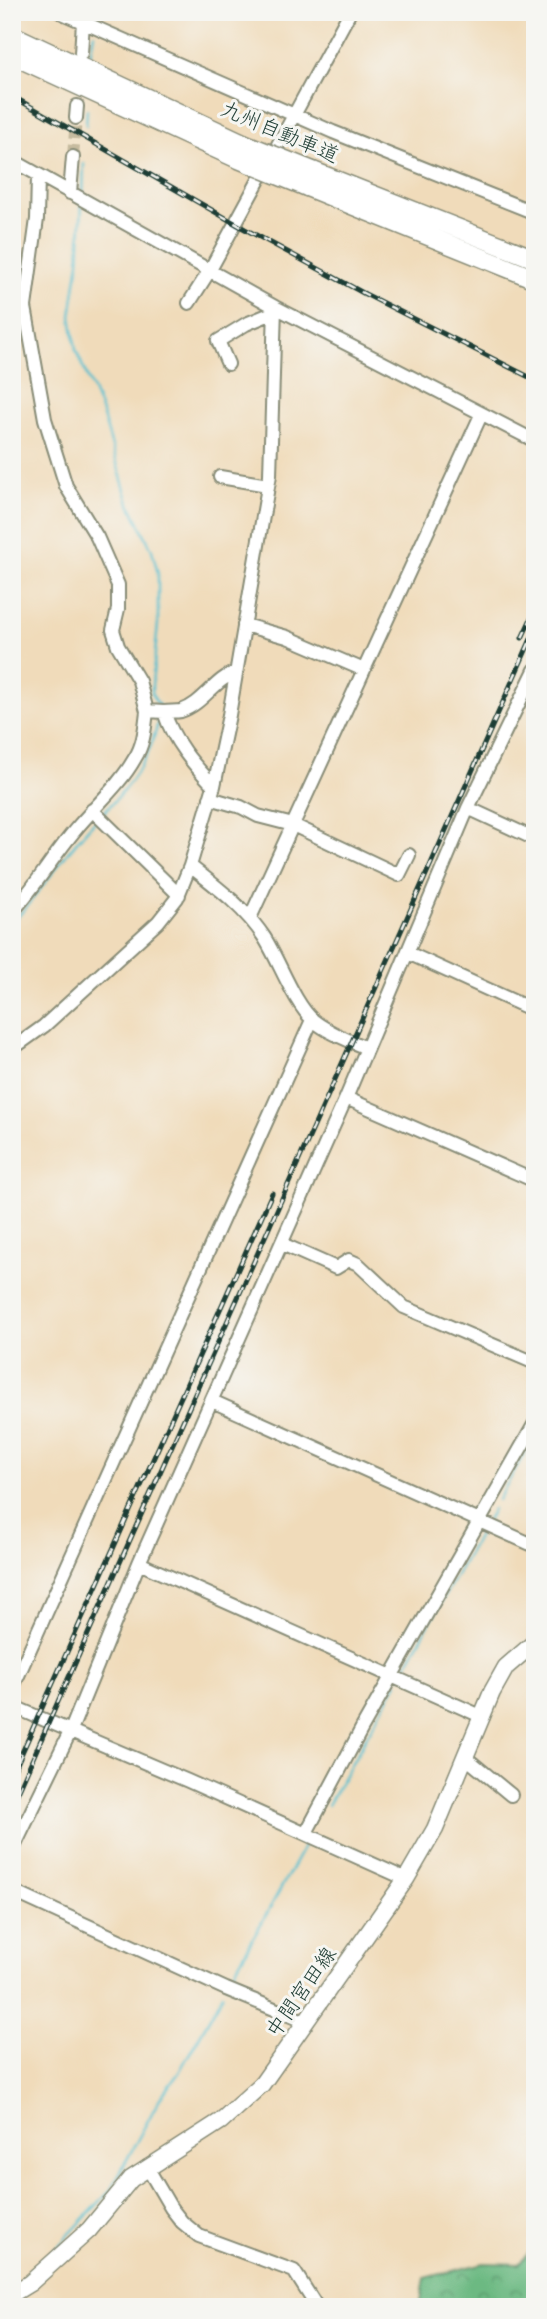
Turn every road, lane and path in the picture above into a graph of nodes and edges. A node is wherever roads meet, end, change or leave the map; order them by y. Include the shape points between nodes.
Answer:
1 (60, 12) edge
2 (350, 12) edge
3 (86, 23) junction
4 (12, 35) edge
5 (81, 53) dead end
6 (12, 55) edge
7 (295, 116) junction
8 (239, 150) junction
9 (73, 158) tunnel mouth
10 (12, 160) edge
11 (38, 176) junction
12 (310, 179) junction
13 (72, 194) junction
14 (535, 213) edge
15 (535, 259) edge
16 (210, 271) junction
17 (535, 279) edge
18 (189, 303) dead end
19 (275, 309) junction
20 (228, 364) dead end
21 (481, 415) junction
22 (535, 441) edge
23 (220, 477) dead end
24 (268, 485) junction
25 (244, 625) junction
26 (364, 670) junction
27 (535, 670) edge
28 (236, 672) junction
29 (147, 711) junction
30 (163, 712) junction
31 (212, 792) junction
32 (468, 808) junction
33 (92, 810) junction
34 (293, 825) junction
35 (535, 839) edge
36 (409, 855) dead end
37 (190, 866) junction
38 (179, 895) junction
39 (12, 912) edge
40 (250, 918) junction
41 (408, 953) junction
42 (535, 1010) edge
43 (312, 1020) junction
44 (366, 1048) junction
45 (12, 1049) edge
46 (346, 1097) junction
47 (535, 1181) edge
48 (282, 1244) junction
49 (535, 1363) edge
50 (212, 1401) junction
51 (535, 1423) edge
52 (479, 1521) junction
53 (535, 1546) edge
54 (139, 1563) junction
55 (535, 1642) edge
56 (392, 1677) junction
57 (12, 1689) edge
58 (12, 1706) edge
59 (482, 1717) junction
60 (71, 1730) junction
61 (465, 1757) junction
62 (512, 1795) dead end
63 (306, 1833) junction
64 (12, 1851) edge
65 (406, 1879) junction
66 (12, 1891) edge
67 (306, 2022) junction
68 (147, 2167) junction
69 (12, 2294) edge
70 (317, 2307) edge

1 - 3 street
2 - 7 street
3 - 5 street
3 - 7 street
4 - 8 highway, 九州自動車道
6 - 8 highway, 九州自動車道
7 - 14 street
7 - 16 street
8 - 12 highway, 九州自動車道, bridge
9 - 13 street
10 - 11 street
11 - 13 street
11 - 29 street via 25,307 45,419 66,486 97,537 118,585 113,630 139,681
12 - 15 highway, 九州自動車道
12 - 17 highway, 九州自動車道
13 - 16 street
16 - 18 street
16 - 19 street
19 - 20 street via 218,341
19 - 21 street
19 - 24 street
21 - 22 street
21 - 26 street
23 - 24 street
24 - 25 street
25 - 26 street
25 - 28 street
26 - 34 street
27 - 32 street
28 - 30 street via 193,704
28 - 31 street
29 - 30 street
29 - 33 street via 137,756
30 - 31 street
31 - 34 street via 258,816
31 - 37 street
32 - 35 street
32 - 41 street
33 - 38 street
33 - 39 street
34 - 36 street via 399,875
34 - 40 street
37 - 38 street
37 - 40 street
38 - 45 street via 149,930 44,1026
40 - 43 street
41 - 42 street
41 - 44 street
43 - 44 street
43 - 57 street
44 - 46 street
46 - 47 street
46 - 48 street
48 - 49 street via 336,1268 349,1261 358,1265 404,1307
48 - 50 street
50 - 52 street
50 - 54 street
51 - 52 street
52 - 53 street
52 - 56 street
54 - 56 street
54 - 60 street
55 - 59 main road, 中間宮田線 via 506,1667
56 - 59 street
56 - 63 street
58 - 60 street
59 - 61 main road, 中間宮田線
60 - 63 street
60 - 64 street
61 - 62 street
61 - 65 main road, 中間宮田線 via 435,1829
63 - 65 street
65 - 67 main road, 中間宮田線
66 - 67 street
67 - 68 main road, 中間宮田線 via 262,2084 241,2105 201,2136
68 - 69 main road, 中間宮田線 via 117,2193 89,2230
68 - 70 street via 171,2208 199,2236 294,2271

